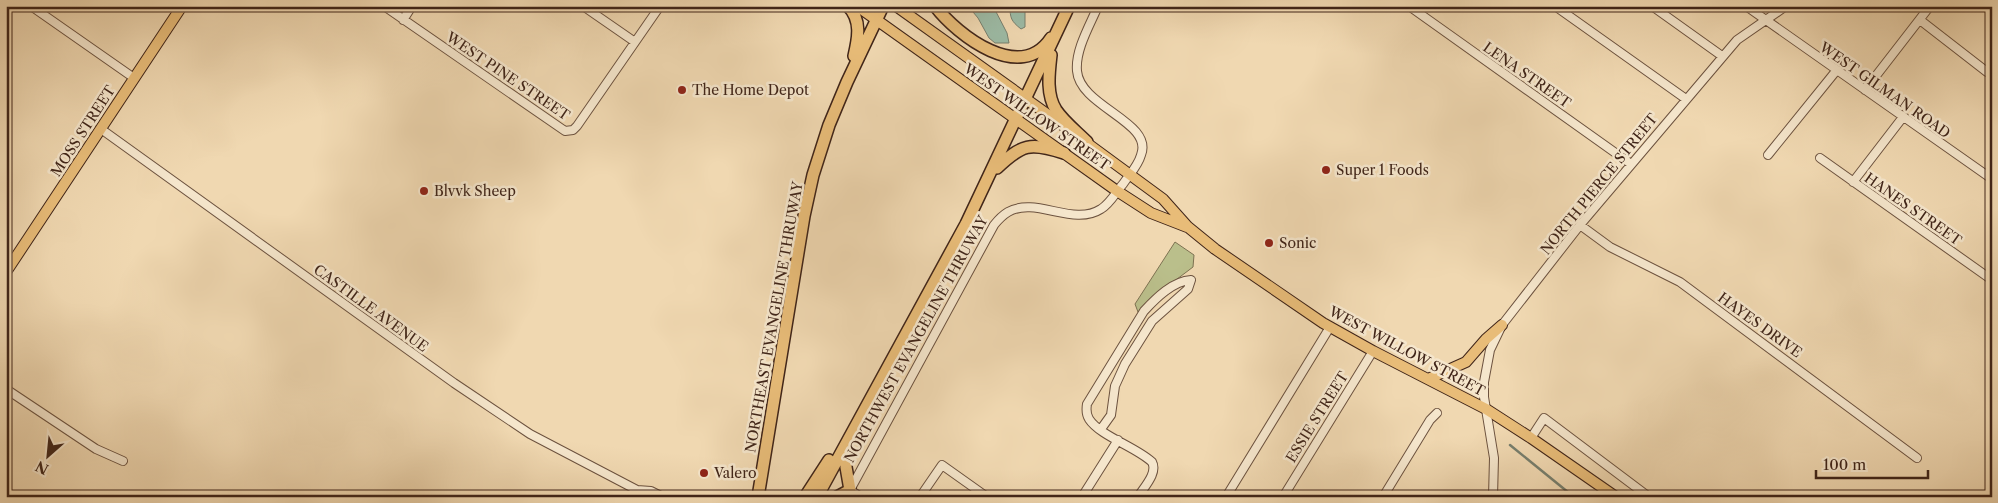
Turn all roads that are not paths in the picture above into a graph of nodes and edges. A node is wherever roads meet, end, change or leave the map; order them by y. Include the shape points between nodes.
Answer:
1 (31, 6) edge
2 (182, 6) edge
3 (384, 6) edge
4 (412, 6) edge
5 (582, 6) edge
6 (660, 6) edge
7 (848, 6) edge
8 (857, 6) edge
9 (883, 6) edge
10 (896, 6) edge
11 (935, 6) edge
12 (1069, 6) edge
13 (1098, 6) edge
14 (1409, 6) edge
15 (1556, 6) edge
16 (1652, 6) edge
17 (1746, 6) edge
18 (1786, 6) edge
19 (1930, 6) edge
20 (1064, 18) junction
21 (403, 20) junction
22 (876, 20) junction
23 (1765, 20) junction
24 (1920, 20) junction
25 (634, 42) junction
26 (1052, 43) junction
27 (1722, 56) junction
28 (1836, 71) junction
29 (1987, 72) dead end
30 (849, 77) junction
31 (134, 78) junction
32 (1865, 90) junction
33 (1026, 99) junction
34 (1686, 99) junction
35 (1902, 117) junction
36 (1016, 119) junction
37 (101, 129) junction
38 (1087, 142) junction
39 (1064, 152) junction
40 (1768, 155) dead end
41 (1820, 158) dead end
42 (1631, 164) junction
43 (1130, 173) junction
44 (990, 174) junction
45 (1992, 179) edge
46 (1853, 182) junction
47 (1117, 191) junction
48 (1580, 225) junction
49 (1188, 227) junction
50 (6, 272) edge
51 (1992, 280) edge
52 (1151, 304) junction
53 (1160, 313) junction
54 (1502, 325) junction
55 (1330, 326) junction
56 (1372, 351) junction
57 (1115, 359) junction
58 (1125, 364) junction
59 (883, 376) junction
60 (1428, 379) junction
61 (6, 388) edge
62 (1486, 409) junction
63 (1437, 413) dead end
64 (1101, 429) junction
65 (1531, 438) junction
66 (848, 440) junction
67 (1118, 440) junction
68 (1917, 458) dead end
69 (123, 461) dead end
70 (763, 471) junction
71 (637, 490) junction
72 (848, 494) edge
73 (644, 497) edge
74 (663, 497) edge
75 (752, 497) edge
76 (758, 497) edge
77 (806, 497) edge
78 (817, 497) edge
79 (837, 497) edge
80 (861, 497) edge
81 (920, 497) edge
82 (988, 497) edge
83 (1082, 497) edge
84 (1138, 497) edge
85 (1226, 497) edge
86 (1283, 497) edge
87 (1383, 497) edge
88 (1493, 497) edge
89 (1616, 497) edge
90 (1649, 497) edge

1 - 31 street
2 - 31 main road, MOSS STREET
3 - 21 street, WEST PINE STREET
4 - 21 street
5 - 25 street
6 - 25 street
7 - 30 highway via 858,26
8 - 22 main road, WEST WILLOW STREET
9 - 22 highway, NORTHEAST EVANGELINE THRUWAY
10 - 33 main road, WEST WILLOW STREET
11 - 20 highway via 952,25 984,47 1016,58 1037,52 1046,45
12 - 20 highway, NORTHWEST EVANGELINE THRUWAY
13 - 43 street, NORTHWEST EVANGELINE THRUWAY via 1080,51 1077,76 1088,94 1138,133 1142,154
14 - 42 street, LENA STREET
15 - 34 street
16 - 27 street
17 - 23 street, WEST GILMAN ROAD
18 - 23 street, NORTH PIERCE STREET
19 - 24 street
20 - 26 highway, NORTHWEST EVANGELINE THRUWAY
21 - 25 street, WEST PINE STREET via 562,130 569,131 576,126
22 - 30 highway, NORTHEAST EVANGELINE THRUWAY
22 - 36 main road, WEST WILLOW STREET
23 - 27 street, NORTH PIERCE STREET via 1741,36
23 - 28 street, WEST GILMAN ROAD
24 - 29 street
24 - 32 street
26 - 33 highway, NORTHWEST EVANGELINE THRUWAY
26 - 38 highway via 1048,77 1056,110
27 - 34 street, NORTH PIERCE STREET
28 - 32 street, WEST GILMAN ROAD
28 - 40 street
30 - 70 highway, NORTHEAST EVANGELINE THRUWAY via 813,175 804,216
31 - 37 main road, MOSS STREET
32 - 35 street, WEST GILMAN ROAD
33 - 36 highway, NORTHWEST EVANGELINE THRUWAY
33 - 38 main road, WEST WILLOW STREET
34 - 42 street, NORTH PIERCE STREET
35 - 45 street, WEST GILMAN ROAD
35 - 46 street
36 - 39 main road, WEST WILLOW STREET
36 - 44 highway, NORTHWEST EVANGELINE THRUWAY
37 - 50 main road, MOSS STREET
37 - 71 street, CASTILLE AVENUE via 446,378 530,434
38 - 43 main road, WEST WILLOW STREET
39 - 44 highway via 1030,146 1013,152
39 - 47 main road, WEST WILLOW STREET
41 - 46 street, HANES STREET
42 - 48 street, NORTH PIERCE STREET
43 - 47 street, NORTHWEST EVANGELINE THRUWAY
43 - 49 main road, WEST WILLOW STREET via 1163,199
44 - 59 highway, NORTHWEST EVANGELINE THRUWAY via 950,255
46 - 51 street, HANES STREET
47 - 49 main road, WEST WILLOW STREET via 1151,213
47 - 72 street, NORTHWEST EVANGELINE THRUWAY via 1095,212 1082,214 1022,208 1009,211 994,225
48 - 54 street, NORTH PIERCE STREET
48 - 68 street, HAYES DRIVE via 1622,254 1680,282
49 - 55 main road, WEST WILLOW STREET via 1215,249
52 - 53 street
52 - 53 street via 1181,280 1191,280 1188,289
52 - 57 street
53 - 58 street
54 - 60 main road via 1466,362
54 - 62 street, NORTH PIERCE STREET via 1490,350 1485,371
55 - 56 main road, WEST WILLOW STREET
55 - 85 street
56 - 60 main road, WEST WILLOW STREET
56 - 86 street, ESSIE STREET
57 - 58 street
57 - 64 street via 1087,404 1090,421
58 - 64 street via 1115,386 1111,415
59 - 66 highway, NORTHWEST EVANGELINE THRUWAY
59 - 77 highway
60 - 62 main road, WEST WILLOW STREET
61 - 69 street via 96,449
62 - 65 main road, WEST WILLOW STREET
62 - 88 street, NORTH PIERCE STREET via 1494,458
63 - 87 street
64 - 67 street
65 - 89 main road, WEST WILLOW STREET
65 - 90 street via 1544,418
66 - 72 highway
66 - 78 highway, NORTHWEST EVANGELINE THRUWAY
67 - 83 street
67 - 84 street via 1154,465
70 - 75 highway
70 - 76 highway, NORTHEAST EVANGELINE THRUWAY
71 - 73 street, CASTILLE AVENUE
71 - 74 street, CASTILLE AVENUE via 651,491
72 - 79 highway
72 - 80 street
81 - 82 street via 942,465

